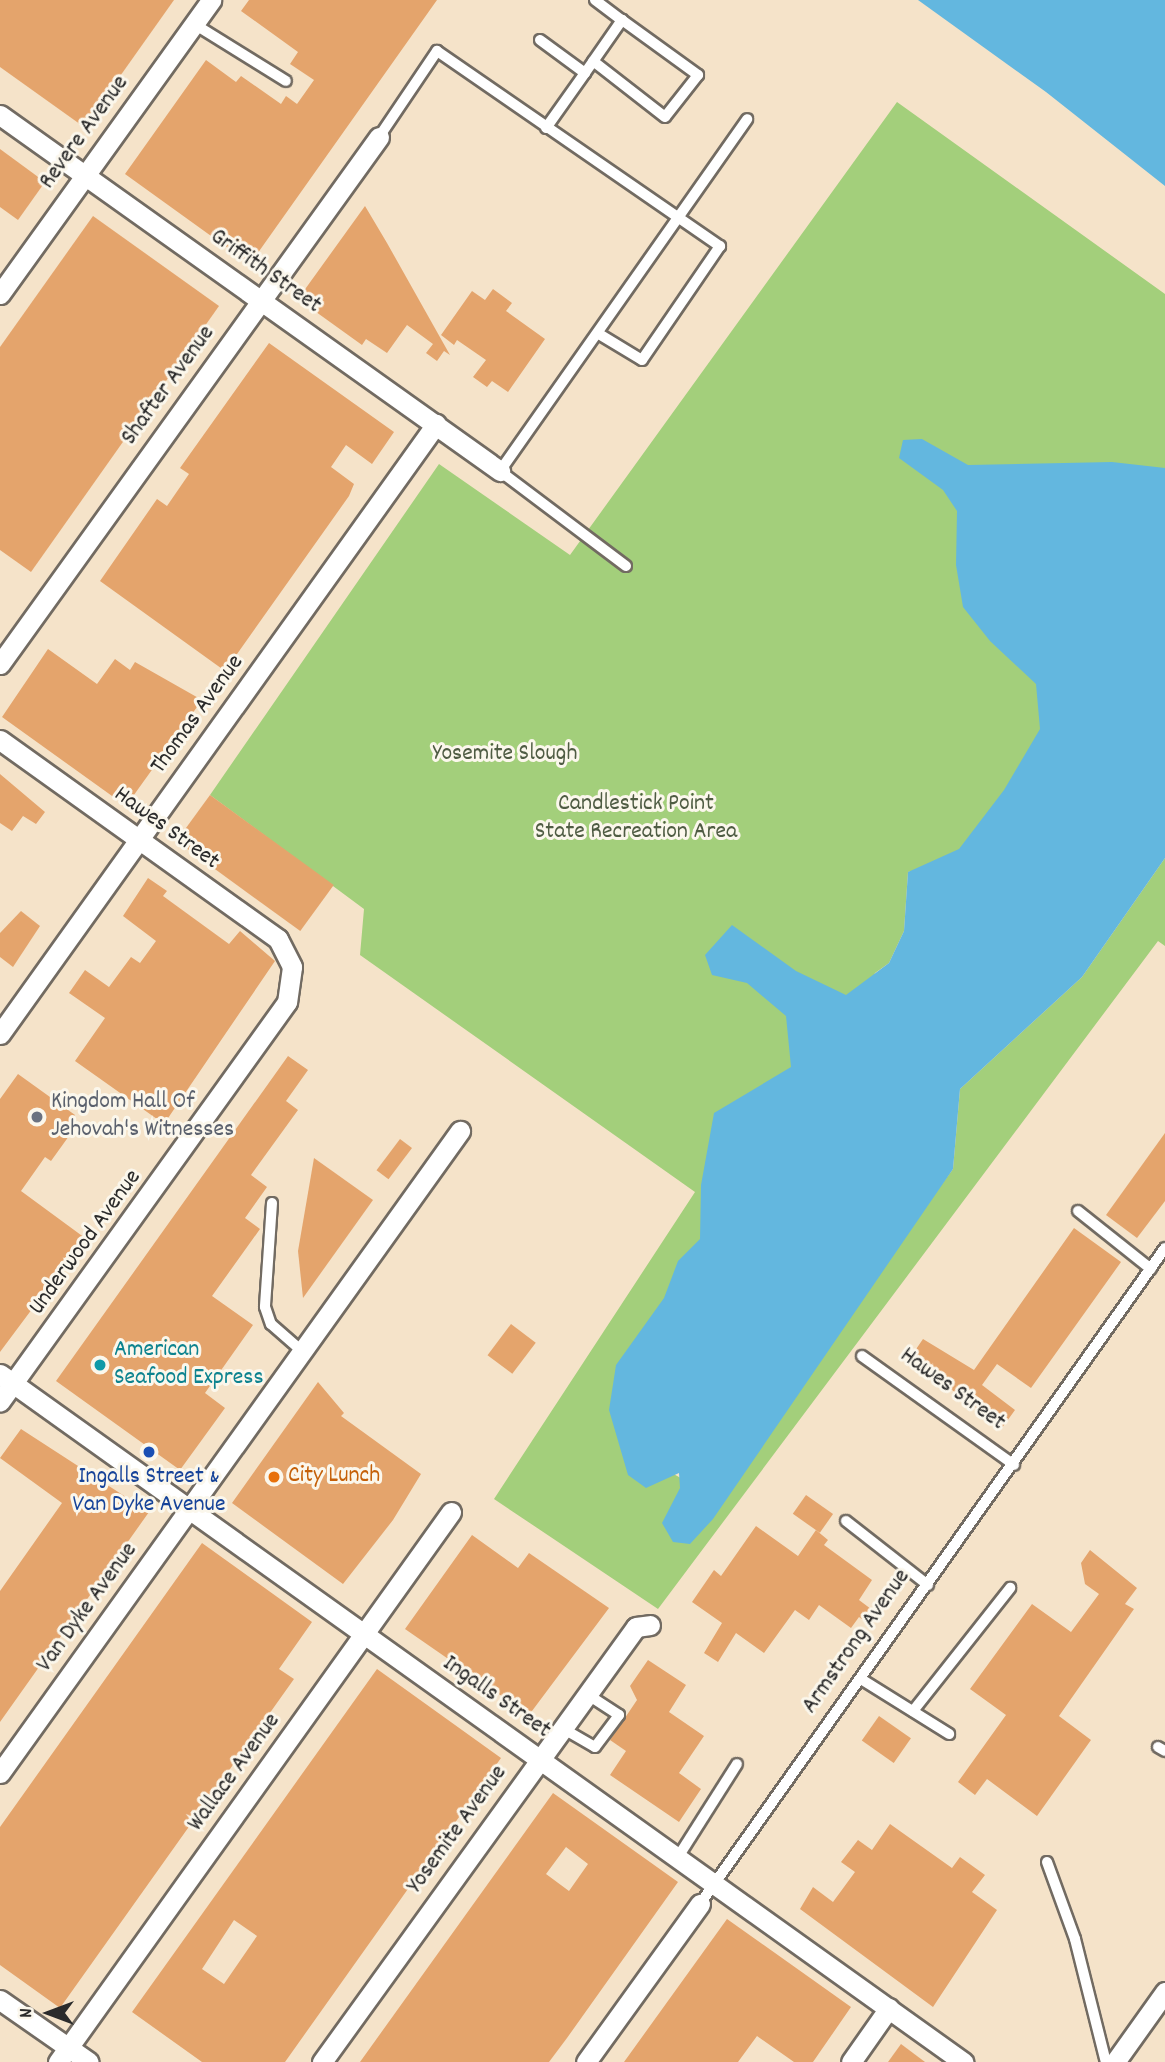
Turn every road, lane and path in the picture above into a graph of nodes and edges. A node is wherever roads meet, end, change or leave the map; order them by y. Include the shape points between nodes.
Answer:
1 (211, 0) edge
2 (595, 0) edge
3 (622, 20) junction
4 (194, 24) junction
5 (540, 40) dead end
6 (593, 61) junction
7 (584, 73) junction
8 (286, 81) dead end
9 (0, 115) edge
10 (747, 118) dead end
11 (546, 128) junction
12 (379, 137) joint
13 (85, 175) junction
14 (678, 219) junction
15 (0, 295) edge
16 (261, 299) junction
17 (598, 334) junction
18 (436, 424) junction
19 (500, 471) junction
20 (626, 566) dead end
21 (0, 664) edge
22 (0, 740) edge
23 (139, 839) junction
24 (292, 967) joint
25 (0, 1034) edge
26 (460, 1131) dead end
27 (272, 1203) dead end
28 (1078, 1211) dead end
29 (1165, 1248) edge
30 (1151, 1269) junction
31 (302, 1351) junction
32 (862, 1356) dead end
33 (7, 1379) edge
34 (0, 1402) edge
35 (1014, 1465) junction
36 (189, 1509) junction
37 (451, 1512) dead end
38 (846, 1521) dead end
39 (928, 1585) junction
40 (1010, 1588) dead end
41 (643, 1626) dead end
42 (364, 1635) junction
43 (861, 1679) junction
44 (587, 1694) junction
45 (912, 1711) junction
46 (562, 1727) junction
47 (949, 1734) dead end
48 (539, 1759) junction
49 (737, 1764) dead end
50 (0, 1773) edge
51 (678, 1857) junction
52 (1048, 1862) dead end
53 (715, 1883) junction
54 (700, 1904) joint
55 (1165, 1992) edge
56 (0, 2000) edge
57 (888, 2008) junction
58 (63, 2055) edge
59 (89, 2062) edge
60 (322, 2062) edge
61 (586, 2062) edge
62 (851, 2062) edge
63 (963, 2062) edge
64 (1106, 2062) edge
65 (1115, 2062) edge

1 - 4 street, Revere Avenue
2 - 3 lane
3 - 6 lane
3 - 6 lane via 698,75 665,117
4 - 8 lane
4 - 13 street, Revere Avenue
5 - 7 lane
6 - 7 lane
7 - 11 lane
9 - 13 street, Griffith Street
10 - 14 lane
11 - 12 lane via 437,51
11 - 14 lane
12 - 16 street, Shafter Avenue
13 - 15 street, Revere Avenue
13 - 16 street, Griffith Street
14 - 17 lane
14 - 17 lane via 720,246 642,360
16 - 18 street, Griffith Street
16 - 21 street, Shafter Avenue
17 - 19 lane
18 - 19 street, Griffith Street
18 - 23 street, Thomas Avenue
19 - 20 lane
22 - 23 street, Hawes Street
23 - 24 street, Hawes Street via 278,939
23 - 25 street, Thomas Avenue
24 - 33 street, Underwood Avenue via 287,1002
26 - 31 street, Van Dyke Avenue
27 - 31 lane via 265,1307 271,1324
28 - 30 lane
29 - 30 lane, Armstrong Avenue
30 - 35 lane, Armstrong Avenue
31 - 36 street, Van Dyke Avenue
32 - 35 lane, Hawes Street
33 - 34 street, Underwood Avenue
33 - 36 street, Ingalls Street
35 - 39 lane, Armstrong Avenue
36 - 42 street, Ingalls Street
36 - 50 street, Van Dyke Avenue
37 - 42 street, Wallace Avenue
38 - 39 lane
39 - 43 lane, Armstrong Avenue
40 - 45 lane
41 - 44 street, Yosemite Avenue
42 - 48 street, Ingalls Street
42 - 58 street, Wallace Avenue
43 - 45 lane
43 - 53 lane, Armstrong Avenue
44 - 46 street, Yosemite Avenue
44 - 46 lane via 619,1715 595,1747
45 - 47 lane
46 - 48 street, Yosemite Avenue
48 - 51 street, Ingalls Street
48 - 60 street, Yosemite Avenue
49 - 51 lane
51 - 53 street, Ingalls Street
52 - 64 lane via 1075,1939
53 - 54 lane, Armstrong Avenue
53 - 57 street, Ingalls Street
54 - 61 street, Armstrong Avenue
55 - 65 street
56 - 58 street
57 - 62 street
57 - 63 street, Ingalls Street
58 - 59 street

